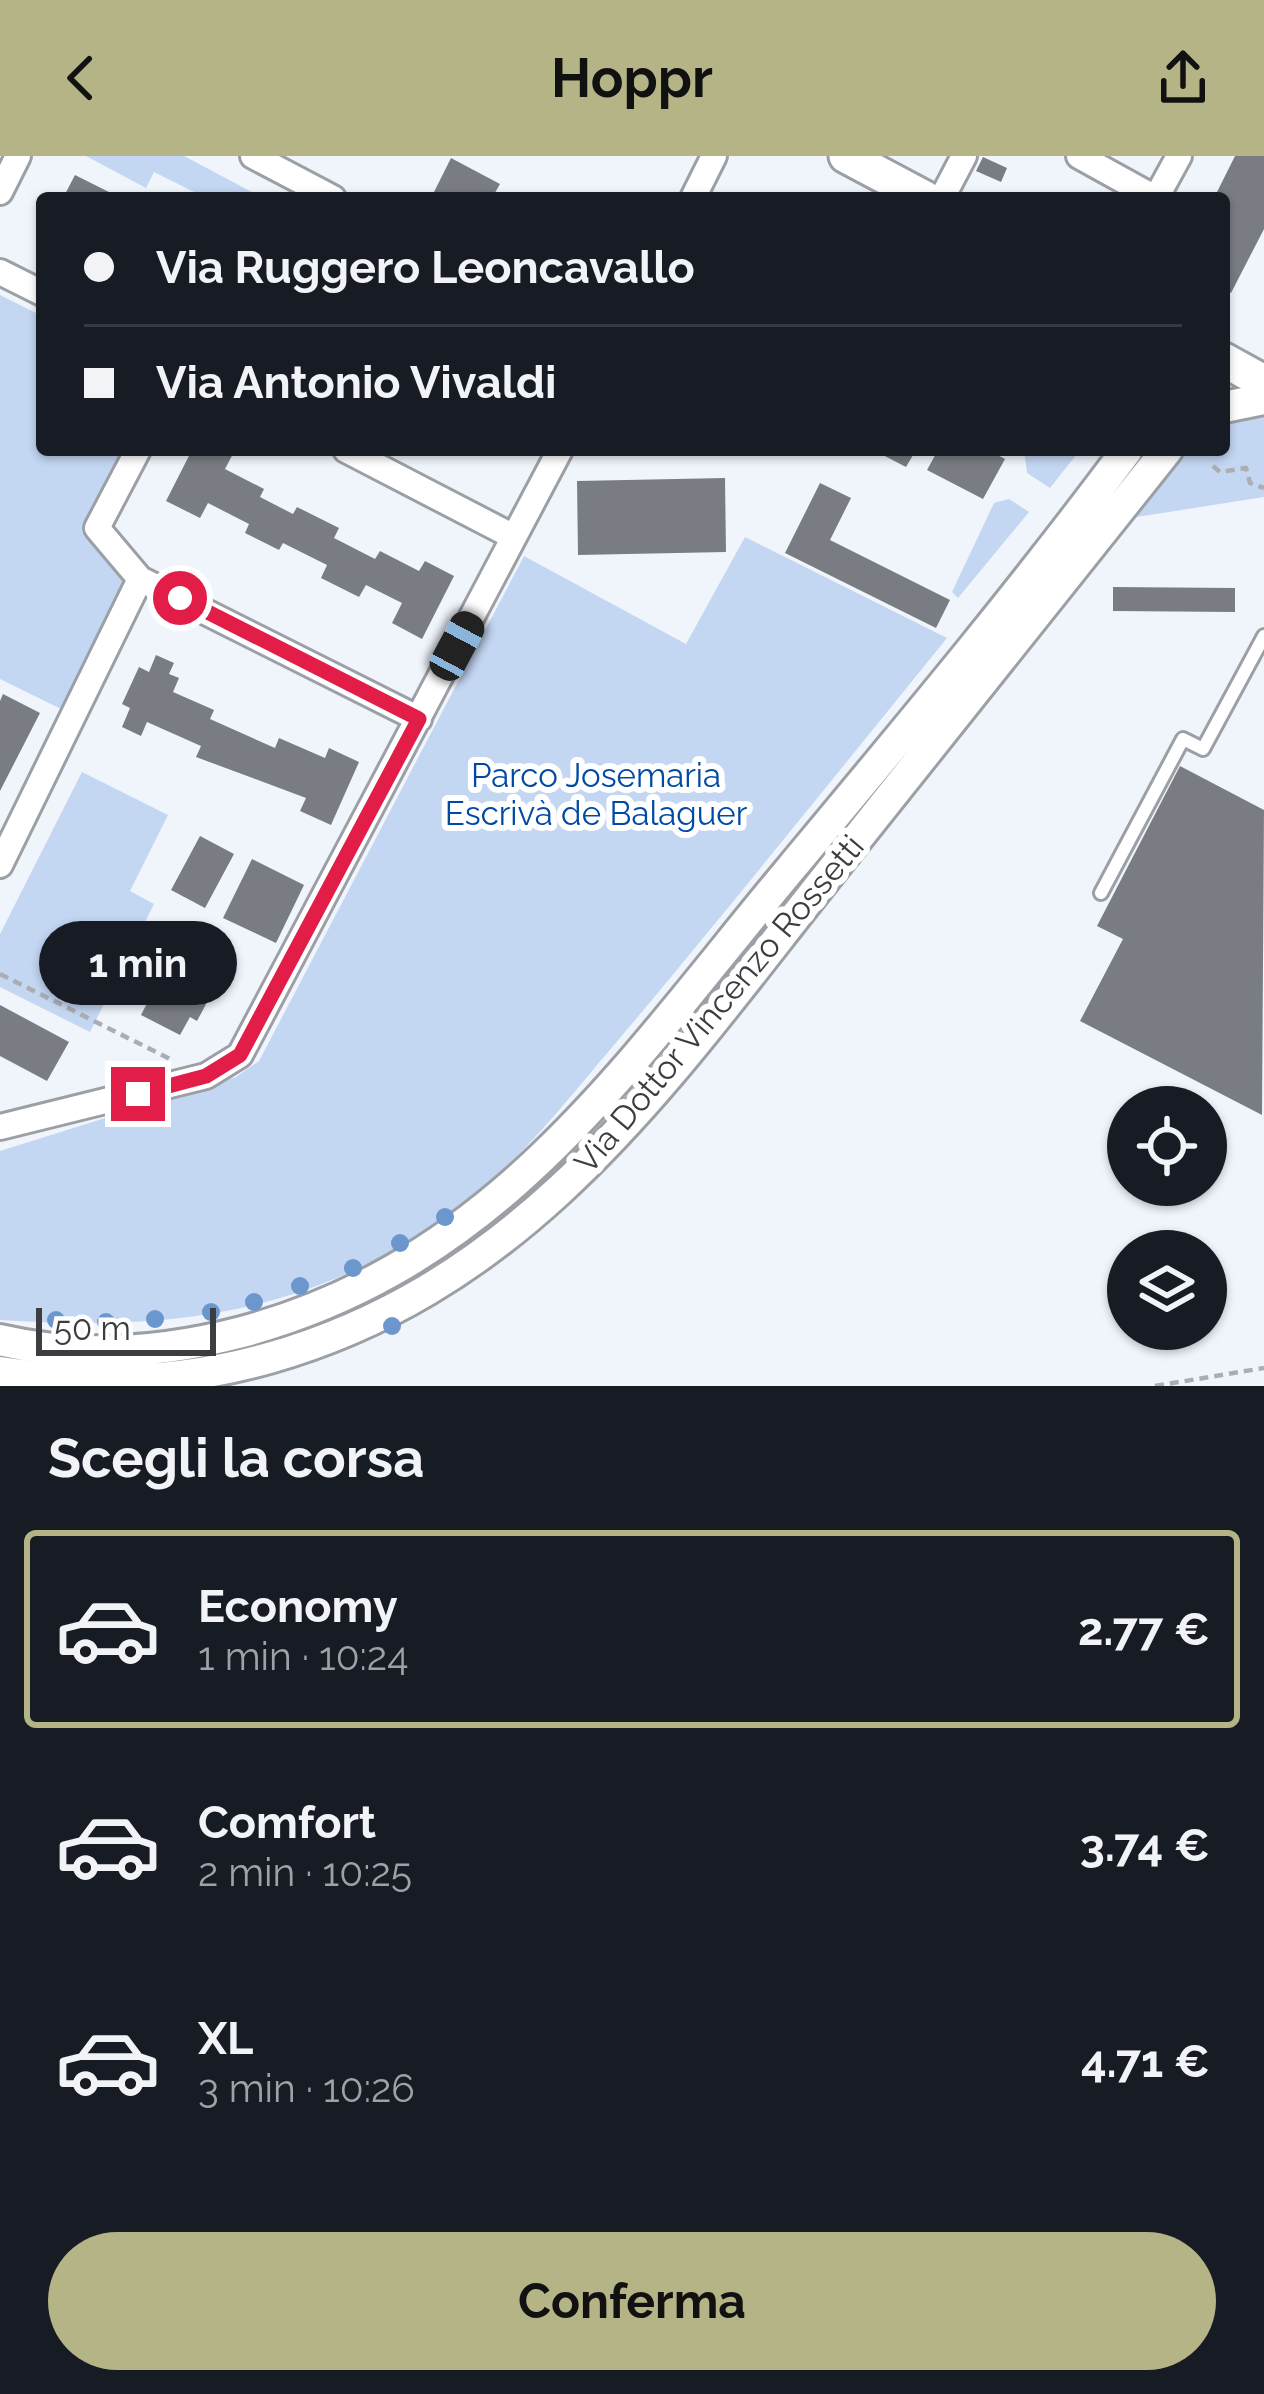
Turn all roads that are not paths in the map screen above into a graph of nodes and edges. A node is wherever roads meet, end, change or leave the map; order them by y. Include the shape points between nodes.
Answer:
1 (18, 156) edge
2 (253, 156) edge
3 (846, 156) edge
4 (964, 156) edge
5 (1079, 156) edge
6 (1179, 156) edge
7 (714, 158) edge
8 (0, 192) edge
9 (322, 192) edge
10 (696, 192) edge
11 (914, 192) edge
12 (945, 192) edge
13 (1144, 192) edge
14 (1158, 192) edge
15 (0, 272) edge
16 (36, 290) edge
17 (1230, 367) edge
18 (1264, 382) edge
19 (1264, 399) edge
20 (1230, 405) edge
21 (135, 456) edge
22 (358, 456) edge
23 (557, 456) edge
24 (1123, 456) edge
25 (1162, 456) edge
26 (514, 536) junction
27 (140, 578) junction
28 (1264, 636) edge
29 (419, 719) junction
30 (0, 865) edge
31 (1101, 893) dead end
32 (0, 1127) edge
33 (0, 1340) edge
34 (0, 1372) edge
35 (113, 1384) edge

1 - 8 street
2 - 9 street
3 - 11 main road
4 - 12 street
5 - 13 street
6 - 14 street
7 - 10 street
15 - 16 street
17 - 18 main road
19 - 20 street
21 - 27 street via 97,528
22 - 26 street
23 - 26 street
24 - 33 street, Via Dottor Vincenzo Rossetti via 1030,580 593,1106 496,1203 382,1279 250,1330 116,1353
25 - 35 street, Via Dottor Vincenzo Rossetti via 620,1133 525,1224 437,1288 337,1335 221,1370
26 - 29 street
27 - 29 street
27 - 30 street
28 - 31 lane via 1203,749 1183,739
29 - 32 street via 250,1040 215,1072
34 - 35 street, Via Dottor Vincenzo Rossetti

